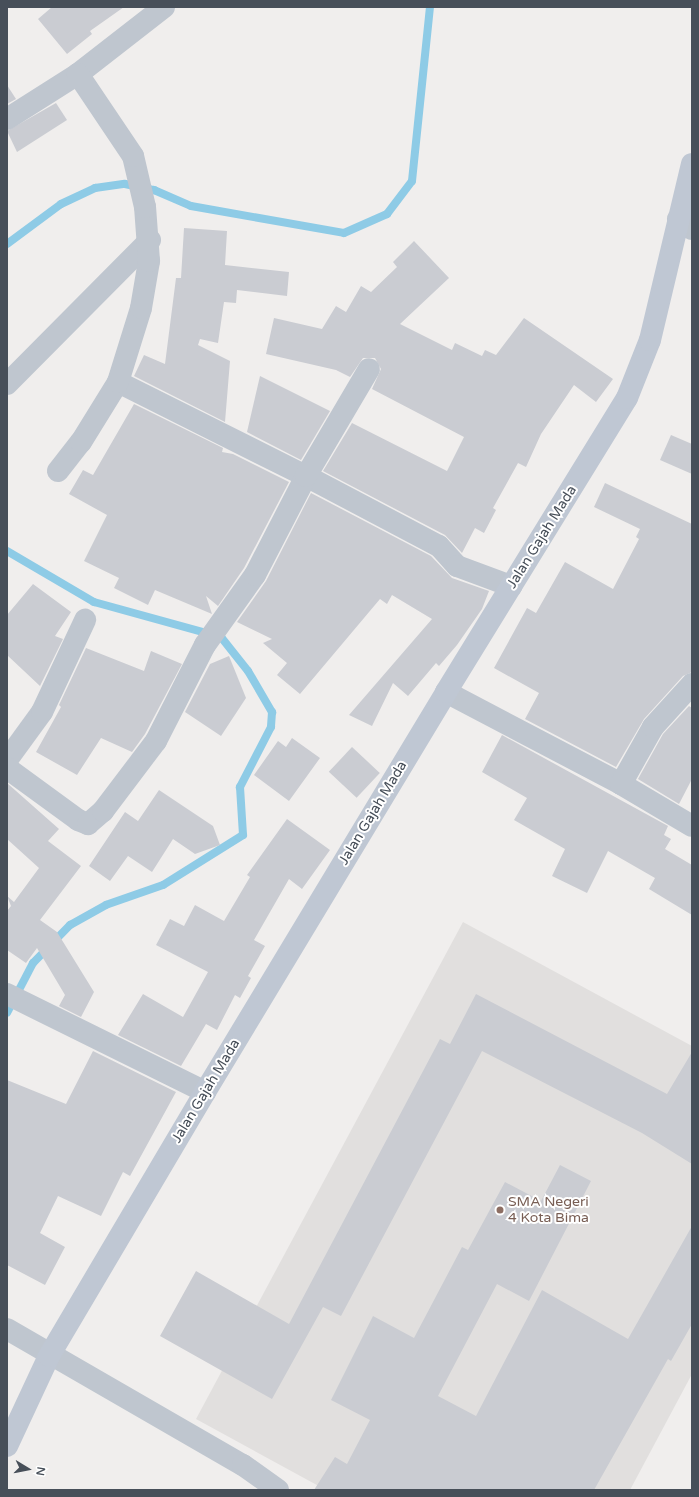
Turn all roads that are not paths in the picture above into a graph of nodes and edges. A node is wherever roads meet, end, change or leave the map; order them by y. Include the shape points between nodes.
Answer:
1 (164, 7) edge
2 (78, 74) junction
3 (7, 119) edge
4 (692, 164) edge
5 (685, 224) edge
6 (150, 240) junction
7 (369, 369) dead end
8 (118, 382) junction
9 (7, 384) edge
10 (58, 471) dead end
11 (306, 476) junction
12 (511, 586) junction
13 (85, 620) dead end
14 (692, 684) edge
15 (446, 692) junction
16 (7, 760) edge
17 (7, 768) edge
18 (621, 784) junction
19 (692, 826) edge
20 (13, 997) edge
21 (205, 1092) junction
22 (7, 1329) edge
23 (50, 1356) junction
24 (7, 1446) edge
25 (278, 1490) edge

1 - 2 street
2 - 3 street
2 - 6 street via 133,156
4 - 5 main road, Jalan Gajah Mada
5 - 12 main road, Jalan Gajah Mada via 650,340 627,398
6 - 8 street via 141,308
6 - 9 street
7 - 11 street
8 - 10 street
8 - 11 street
11 - 12 street via 439,546 457,566
11 - 17 street via 255,575 205,645 156,741 96,819 88,824 78,820
12 - 15 main road, Jalan Gajah Mada
13 - 16 street via 42,712
14 - 18 street via 653,727
15 - 18 street
15 - 21 main road, Jalan Gajah Mada
18 - 19 street
20 - 21 street
21 - 23 main road, Jalan Gajah Mada
22 - 23 street
23 - 24 main road, Jalan Gajah Mada
23 - 25 street via 244,1465

